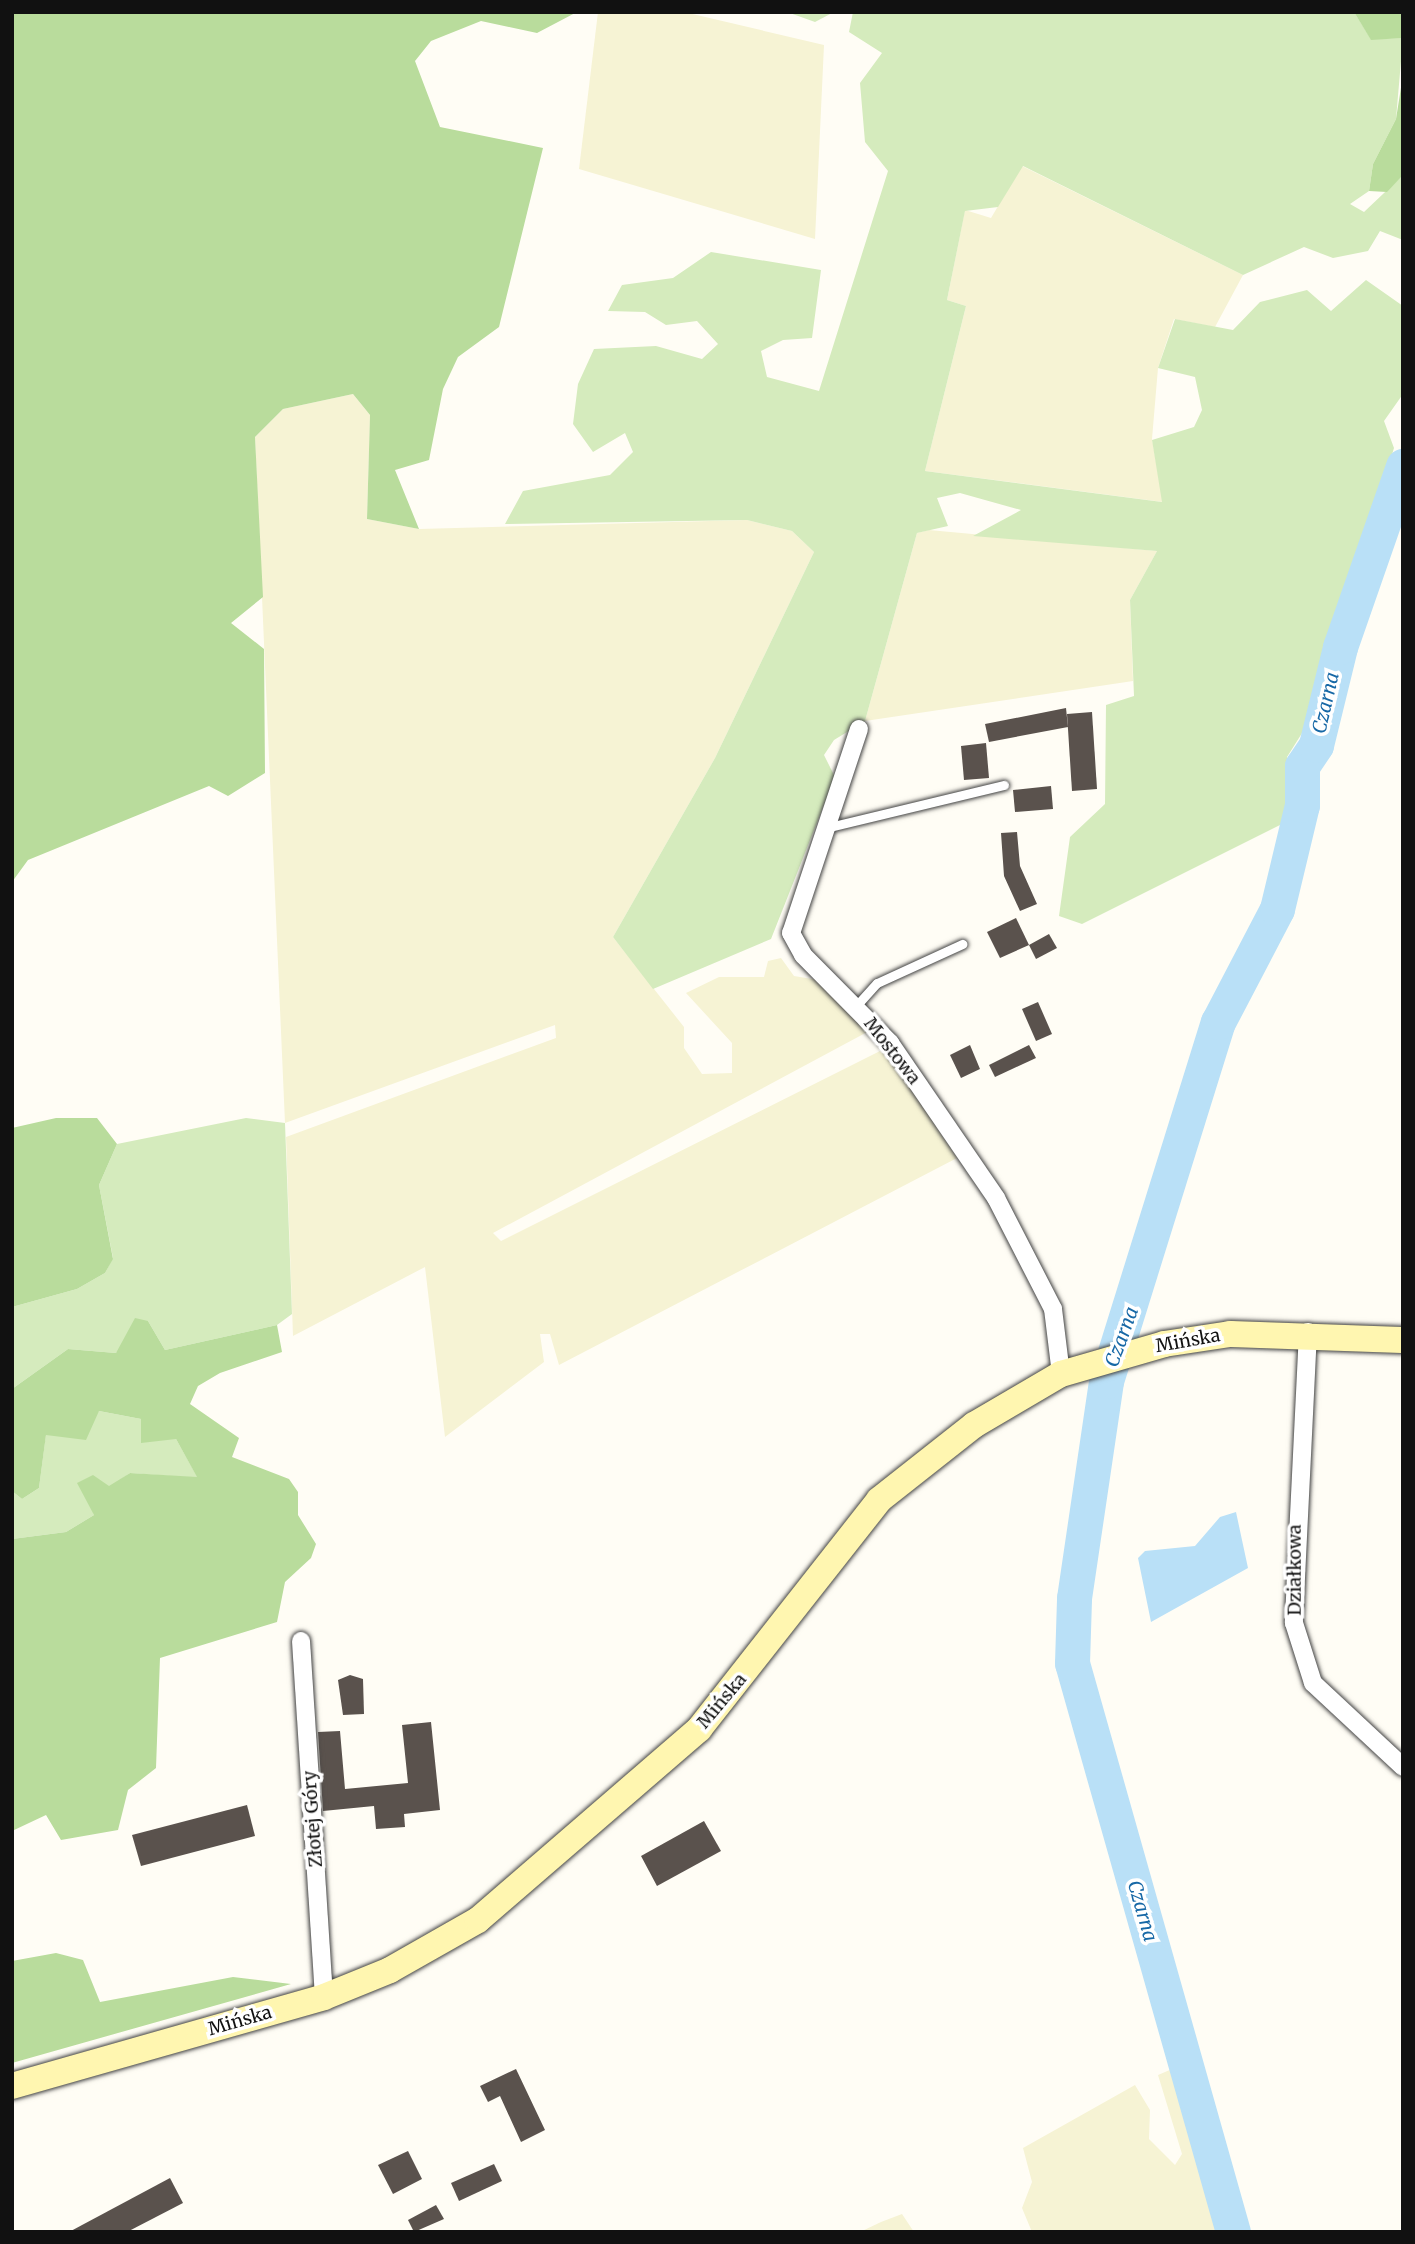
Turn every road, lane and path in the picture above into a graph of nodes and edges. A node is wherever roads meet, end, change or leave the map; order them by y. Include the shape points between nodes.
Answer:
1 (859, 729) dead end
2 (1004, 785) dead end
3 (827, 828) junction
4 (962, 944) dead end
5 (856, 1006) junction
6 (1308, 1332) junction
7 (1403, 1340) edge
8 (1061, 1374) junction
9 (301, 1641) dead end
10 (1403, 1767) edge
11 (324, 1997) junction
12 (12, 2086) edge

1 - 3 street, Mostowa
2 - 3 lane via 849,817
3 - 5 street, Mostowa via 791,933 803,955
4 - 5 lane via 877,983
5 - 8 street, Mostowa via 890,1043 996,1198 1053,1309
6 - 7 street, Mińska
6 - 8 street, Mińska via 1164,1344
6 - 10 street, Działkowa via 1294,1623 1313,1683
8 - 11 street, Mińska via 974,1425 879,1500 699,1729 560,1854 478,1920 390,1970
9 - 11 street, Złotej Góry
11 - 12 street, Mińska

